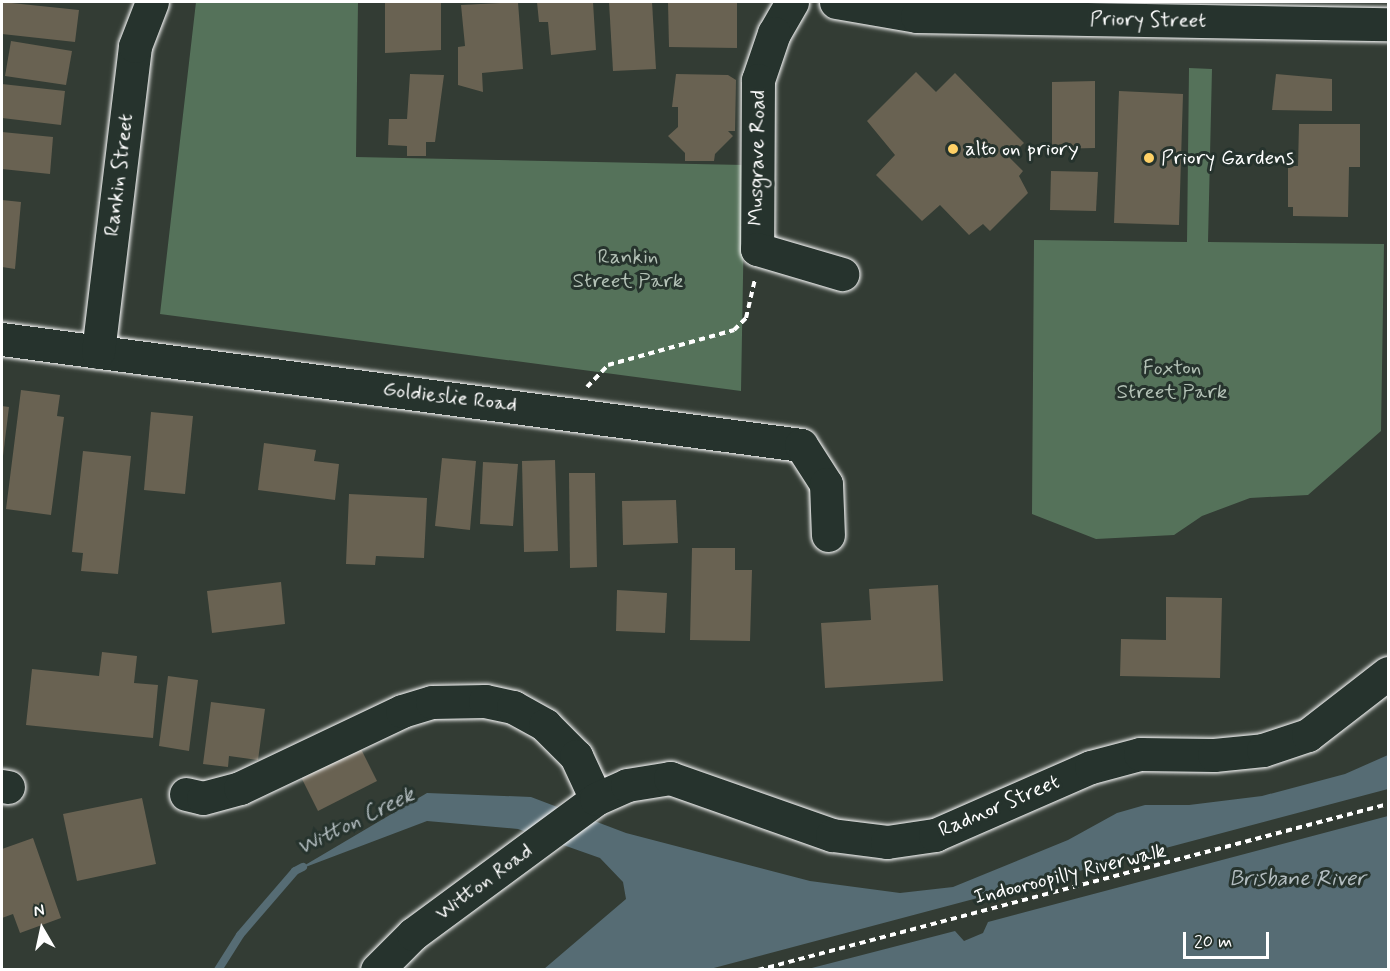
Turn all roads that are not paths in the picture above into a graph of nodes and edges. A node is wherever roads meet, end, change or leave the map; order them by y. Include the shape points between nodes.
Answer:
1 (152, 2) edge
2 (792, 2) edge
3 (836, 2) edge
4 (1389, 24) edge
5 (842, 274) dead end
6 (2, 339) edge
7 (98, 352) junction
8 (828, 535) dead end
9 (1389, 673) edge
10 (186, 794) dead end
11 (596, 799) junction
12 (377, 969) edge

1 - 7 street, Rankin Street via 135,46
2 - 5 street, Musgrave Road via 774,33 758,80 757,249
3 - 4 street, Priory Street via 917,16
6 - 7 street, Goldieslie Road
7 - 8 street, Goldieslie Road via 801,445 826,484
9 - 11 street, Radnor Street via 1308,735 1263,750 1214,755 1140,754 1091,766 935,836 887,842 832,835 670,778 627,785
10 - 11 street via 203,798 240,788 402,711 432,702 485,701 513,707 545,725 576,756
11 - 12 street, Witton Road via 413,934

